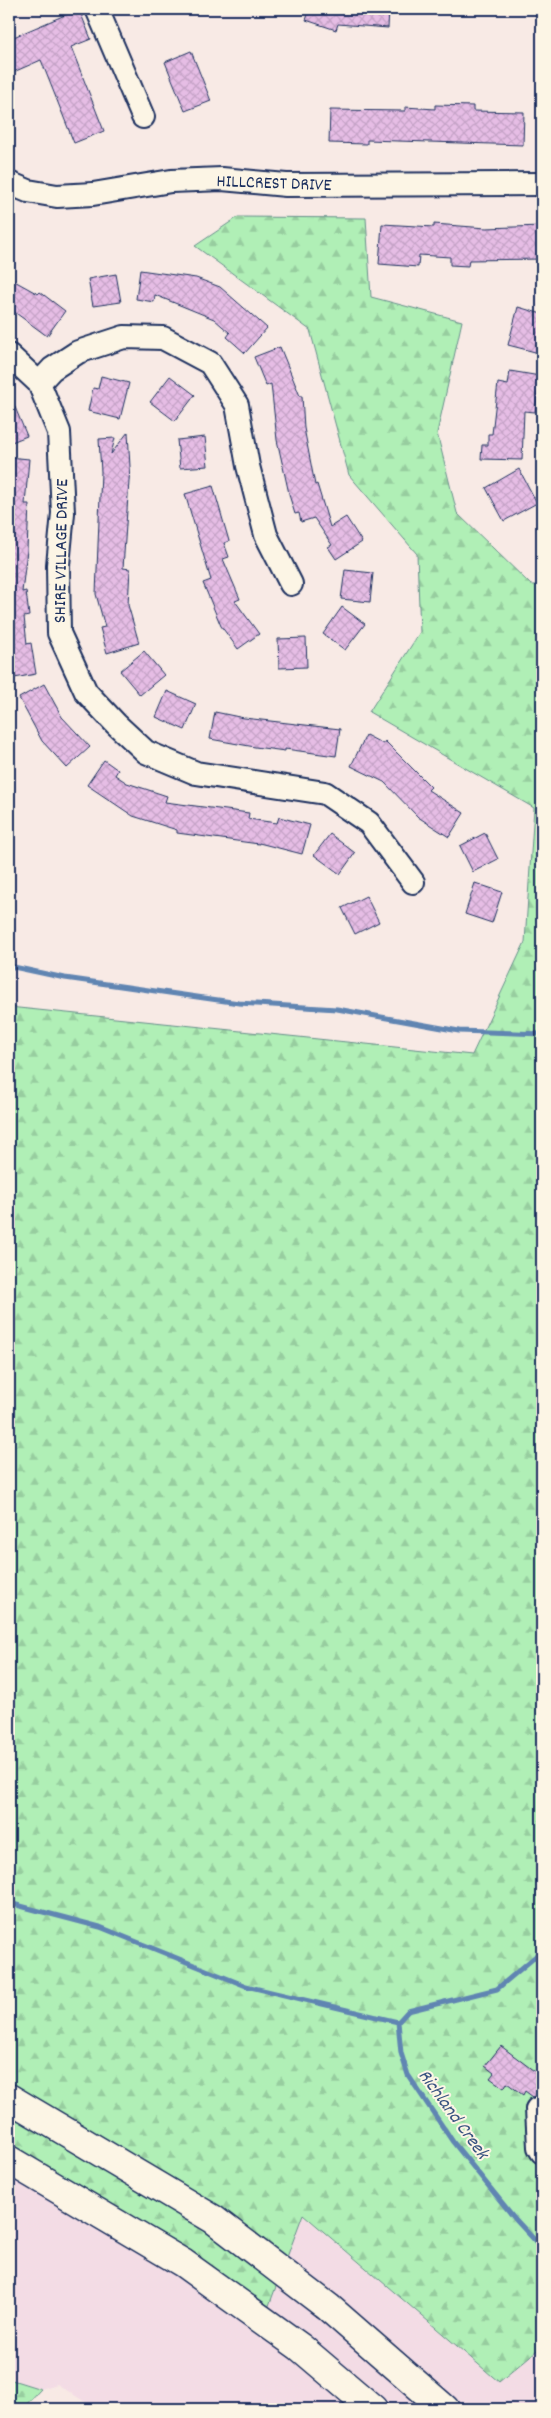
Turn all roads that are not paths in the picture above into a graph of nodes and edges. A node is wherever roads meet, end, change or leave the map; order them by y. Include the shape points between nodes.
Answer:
1 (97, 9) edge
2 (143, 117) dead end
3 (9, 183) edge
4 (542, 184) edge
5 (9, 354) edge
6 (39, 384) junction
7 (291, 584) dead end
8 (413, 882) dead end
9 (9, 2098) edge
10 (537, 2109) dead end
11 (542, 2152) edge
12 (9, 2160) edge
13 (373, 2409) edge
14 (445, 2409) edge

1 - 2 street
3 - 4 street, HILLCREST DRIVE via 28,192 58,196 93,194 171,181 222,179 286,186
5 - 6 street, SHIRE VILLAGE DRIVE
6 - 7 street via 52,369 78,352 124,337 163,338 210,363 237,405 248,466 266,535
6 - 8 street, SHIRE VILLAGE DRIVE via 59,432 63,513 58,565 59,634 86,692 146,752 196,773 325,793 369,823
9 - 14 main road via 213,2219 328,2307
10 - 11 street
12 - 13 main road via 183,2263 300,2347

